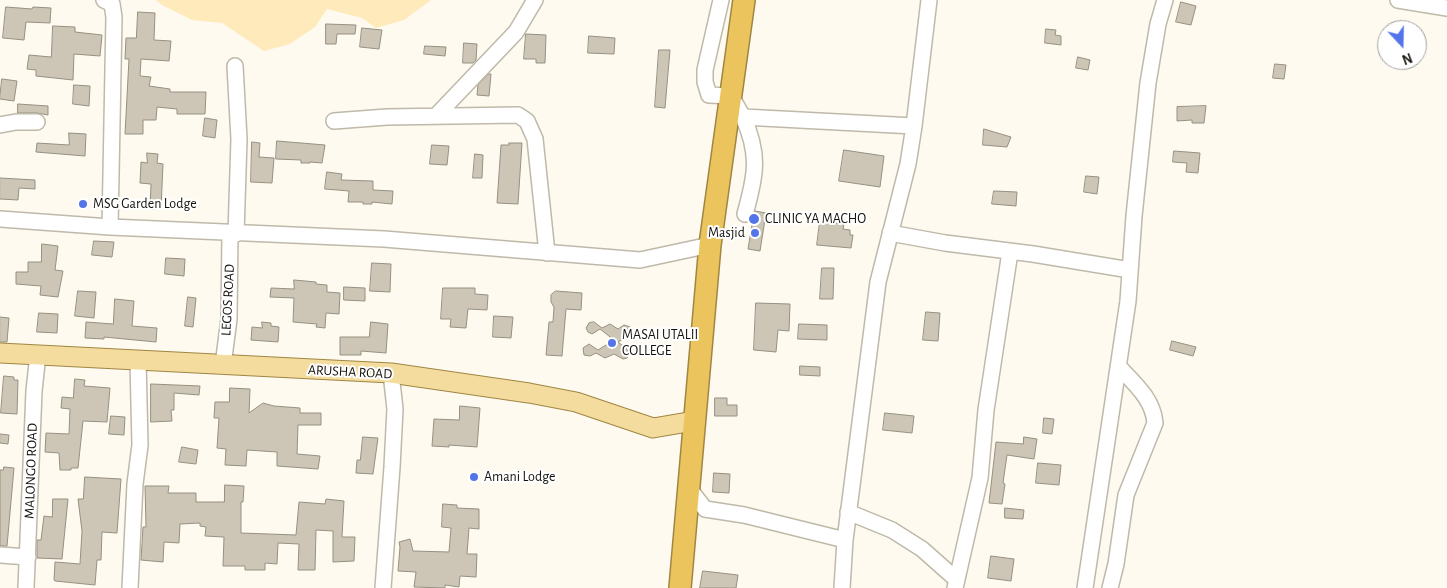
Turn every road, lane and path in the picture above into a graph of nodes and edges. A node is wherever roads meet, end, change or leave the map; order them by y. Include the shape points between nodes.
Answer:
1 (104, 0) edge
2 (535, 0) edge
3 (721, 0) edge
4 (744, 0) edge
5 (929, 0) edge
6 (1165, 0) edge
7 (1398, 0) edge
8 (1447, 8) edge
9 (236, 66) dead end
10 (731, 96) junction
11 (436, 116) junction
12 (743, 117) junction
13 (334, 121) dead end
14 (37, 122) dead end
15 (0, 125) edge
16 (914, 126) junction
17 (745, 214) dead end
18 (0, 219) edge
19 (110, 227) junction
20 (890, 233) junction
21 (233, 234) junction
22 (710, 246) junction
23 (1010, 252) junction
24 (547, 253) junction
25 (1130, 270) junction
26 (0, 353) edge
27 (38, 354) junction
28 (138, 361) junction
29 (224, 366) junction
30 (1119, 367) junction
31 (391, 373) junction
32 (694, 421) junction
33 (688, 487) junction
34 (848, 512) junction
35 (845, 540) junction
36 (0, 555) edge
37 (28, 557) junction
38 (956, 584) edge
39 (26, 588) edge
40 (130, 588) edge
41 (383, 588) edge
42 (680, 588) edge
43 (842, 588) edge
44 (1085, 588) edge
45 (1110, 588) edge

1 - 19 street via 112,4 114,17
2 - 11 street via 516,32
3 - 10 street via 705,82 710,95
4 - 10 highway
5 - 16 street
6 - 25 street via 1148,83
7 - 8 street
9 - 21 street, LEGOS ROAD via 239,139
10 - 12 street
10 - 22 highway
11 - 13 street
11 - 24 street via 518,116 528,121 538,153
12 - 16 street
12 - 17 street via 755,158
14 - 15 street
16 - 20 street via 901,196
18 - 19 street
19 - 21 street
20 - 23 street
20 - 34 street via 875,301
21 - 24 street via 384,239
21 - 29 street, LEGOS ROAD
22 - 24 street via 640,260
22 - 32 highway
23 - 25 street
23 - 38 street via 986,410 980,478
25 - 30 street
26 - 27 main road, ARUSHA ROAD
27 - 28 main road, ARUSHA ROAD
27 - 37 street, MALONGO ROAD
28 - 29 main road, ARUSHA ROAD
28 - 40 street via 140,445
29 - 31 main road, ARUSHA ROAD
30 - 44 street
30 - 45 street via 1151,404 1155,423 1126,495
31 - 32 main road, ARUSHA ROAD via 538,394 576,402 653,428
31 - 41 street via 395,409
32 - 33 highway
33 - 35 street via 705,509 744,515
33 - 42 highway
34 - 35 street
34 - 38 street via 892,530 922,549
35 - 43 street
36 - 37 street
37 - 39 street, MALONGO ROAD

